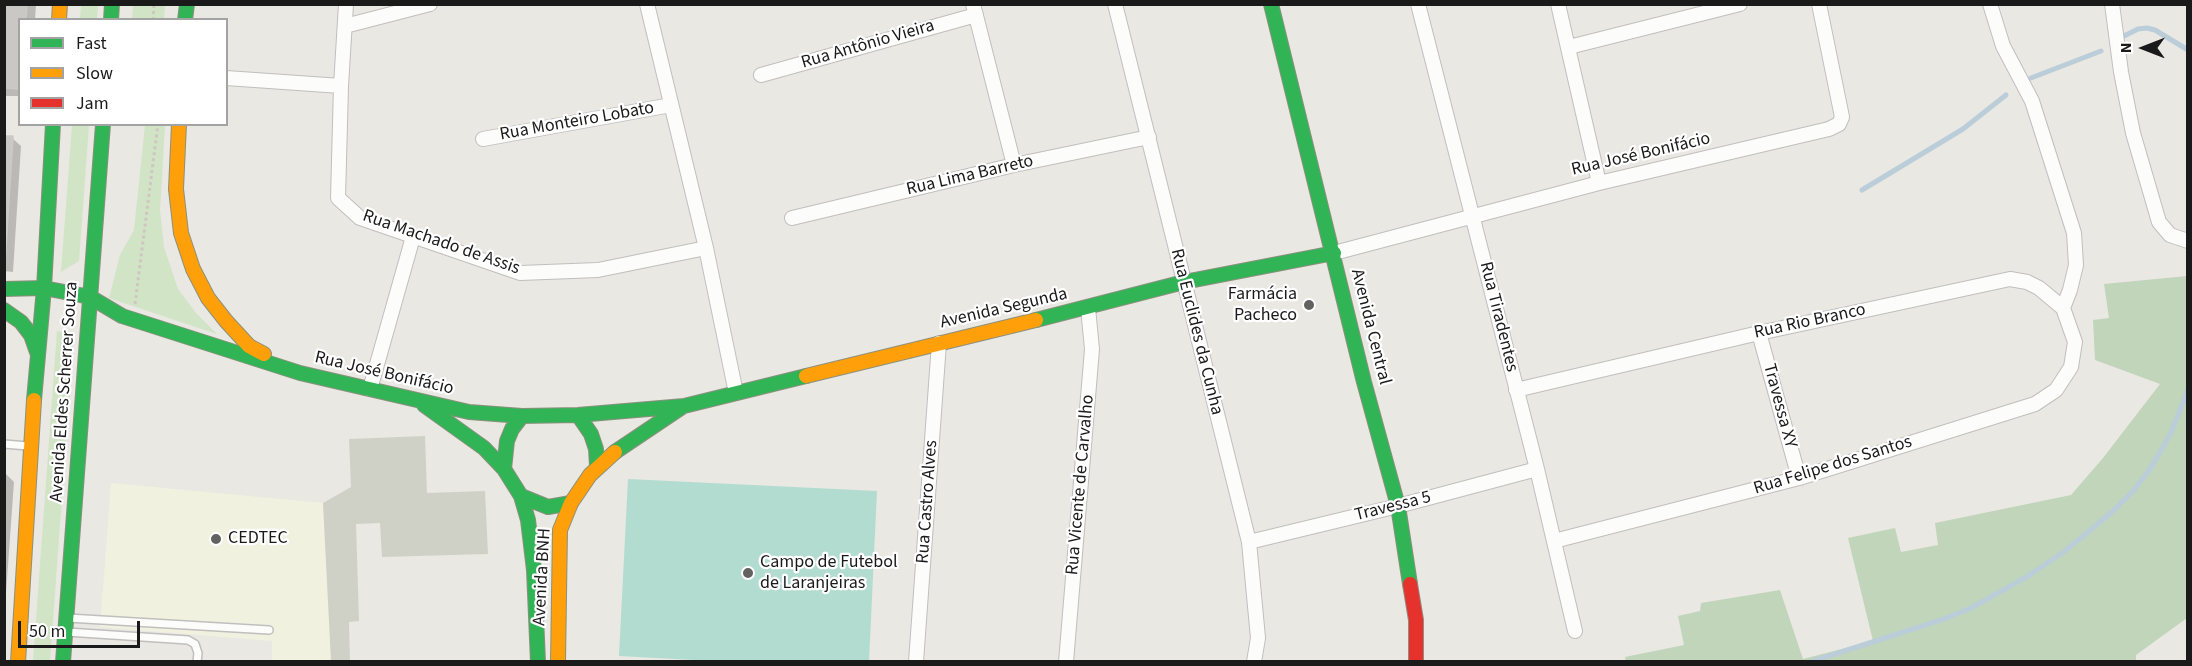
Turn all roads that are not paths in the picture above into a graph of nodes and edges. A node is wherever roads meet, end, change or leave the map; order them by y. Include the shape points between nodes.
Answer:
1 (346, 4) edge
2 (430, 4) edge
3 (647, 4) edge
4 (1115, 4) edge
5 (1271, 4) edge
6 (1418, 4) edge
7 (1558, 4) edge
8 (1740, 4) edge
9 (1819, 4) edge
10 (1990, 4) edge
11 (2112, 4) edge
12 (975, 10) edge
13 (345, 26) junction
14 (1569, 47) junction
15 (761, 75) dead end
16 (228, 78) edge
17 (341, 86) junction
18 (671, 105) junction
19 (53, 126) edge
20 (104, 126) edge
21 (179, 126) edge
22 (1149, 137) junction
23 (483, 139) dead end
24 (1014, 165) junction
25 (1599, 183) junction
26 (1472, 215) junction
27 (792, 219) dead end
28 (414, 237) junction
29 (2187, 241) edge
30 (706, 248) junction
31 (1334, 254) junction
32 (1184, 282) junction
33 (44, 288) junction
34 (4, 290) edge
35 (90, 297) junction
36 (1088, 308) junction
37 (2063, 308) junction
38 (4, 310) edge
39 (1759, 333) junction
40 (939, 343) junction
41 (38, 356) junction
42 (300, 374) junction
43 (370, 389) junction
44 (1516, 390) junction
45 (736, 393) junction
46 (417, 401) junction
47 (684, 406) junction
48 (578, 415) junction
49 (522, 416) junction
50 (4, 444) edge
51 (30, 446) junction
52 (597, 466) junction
53 (504, 469) junction
54 (1537, 469) junction
55 (1799, 478) junction
56 (521, 496) junction
57 (571, 503) junction
58 (1398, 506) junction
59 (1554, 541) junction
60 (1249, 542) junction
61 (66, 625) junction
62 (268, 630) dead end
63 (1575, 631) dead end
64 (4, 652) edge
65 (19, 657) edge
66 (63, 662) edge
67 (197, 662) edge
68 (538, 662) edge
69 (558, 662) edge
70 (916, 662) edge
71 (1066, 662) edge
72 (1254, 662) edge
73 (1416, 662) edge

1 - 13 street, Rua Machado de Assis
2 - 13 street
3 - 18 street
4 - 22 street, Rua Euclides da Cunha
5 - 31 street, Avenida Central
6 - 26 street, Rua Tiradentes
7 - 14 street
8 - 14 street
9 - 25 street, Rua José Bonifácio via 1842,117 1839,124
10 - 37 street via 2003,46 2032,101 2074,233 2076,265
11 - 29 street via 2133,133 2159,222 2170,235
12 - 15 street, Rua Antônio Vieira
12 - 24 street
13 - 17 street, Rua Machado de Assis
14 - 25 street
16 - 17 street
17 - 28 street, Rua Machado de Assis via 338,198 360,218
18 - 23 street, Rua Monteiro Lobato
18 - 30 street
19 - 33 street, Avenida Eldes Scherrer Souza
20 - 35 street, Avenida Eldes Scherrer Souza
21 - 42 street via 176,189 181,232 193,269 208,298 249,346
22 - 24 street, Rua Lima Barreto
22 - 32 street, Rua Euclides da Cunha
24 - 27 street, Rua Lima Barreto
25 - 26 street, Rua José Bonifácio
26 - 31 street, Rua José Bonifácio
26 - 44 street, Rua Tiradentes
28 - 30 street, Rua Machado de Assis via 520,273 598,270
28 - 43 street
30 - 45 street
31 - 32 street, Avenida Segunda
31 - 58 street, Avenida Central
32 - 36 street, Avenida Segunda
32 - 60 street, Rua Euclides da Cunha
33 - 34 street, Rua José Bonifácio
33 - 35 street, Rua José Bonifácio
33 - 41 street, Avenida Eldes Scherrer Souza
35 - 42 street, Rua José Bonifácio via 122,316
35 - 61 street, Avenida Eldes Scherrer Souza
36 - 40 street, Avenida Segunda
36 - 71 street, Rua Vicente de Carvalho via 1092,349
37 - 39 street, Rua Rio Branco via 2039,288 2010,279
37 - 55 street, Rua Felipe dos Santos via 2075,342 2071,367 2055,390 2035,404
38 - 41 street via 31,335
39 - 44 street, Rua Rio Branco
39 - 55 street, Travessa XY
40 - 45 street, Avenida Segunda
40 - 70 street, Rua Castro Alves
41 - 51 street, Avenida Eldes Scherrer Souza
42 - 43 street, Rua José Bonifácio
43 - 46 street, Rua José Bonifácio
44 - 54 street, Rua Tiradentes
45 - 47 street, Avenida Segunda
46 - 49 street, Rua José Bonifácio via 469,412
46 - 53 street, Avenida BNH via 484,448
47 - 48 street, Rua José Bonifácio
47 - 52 street, Avenida BNH
48 - 49 street, Rua José Bonifácio
48 - 52 street via 591,434
49 - 53 street via 507,441
50 - 51 lane
51 - 65 street, Avenida Eldes Scherrer Souza
52 - 57 street, Avenida BNH
53 - 56 street, Avenida BNH
54 - 58 street, Travessa 5
54 - 59 street, Rua Tiradentes
55 - 59 street, Rua Felipe dos Santos
56 - 57 street via 548,507
56 - 68 street, Avenida BNH via 534,570
57 - 69 street, Avenida BNH via 560,530
58 - 60 street, Travessa 5
58 - 73 street, Avenida Central via 1416,620
59 - 63 street, Rua Tiradentes
60 - 72 street, Rua Euclides da Cunha via 1258,638
61 - 62 lane
61 - 66 street, Avenida Eldes Scherrer Souza
61 - 67 lane via 188,640 195,644
64 - 65 street

